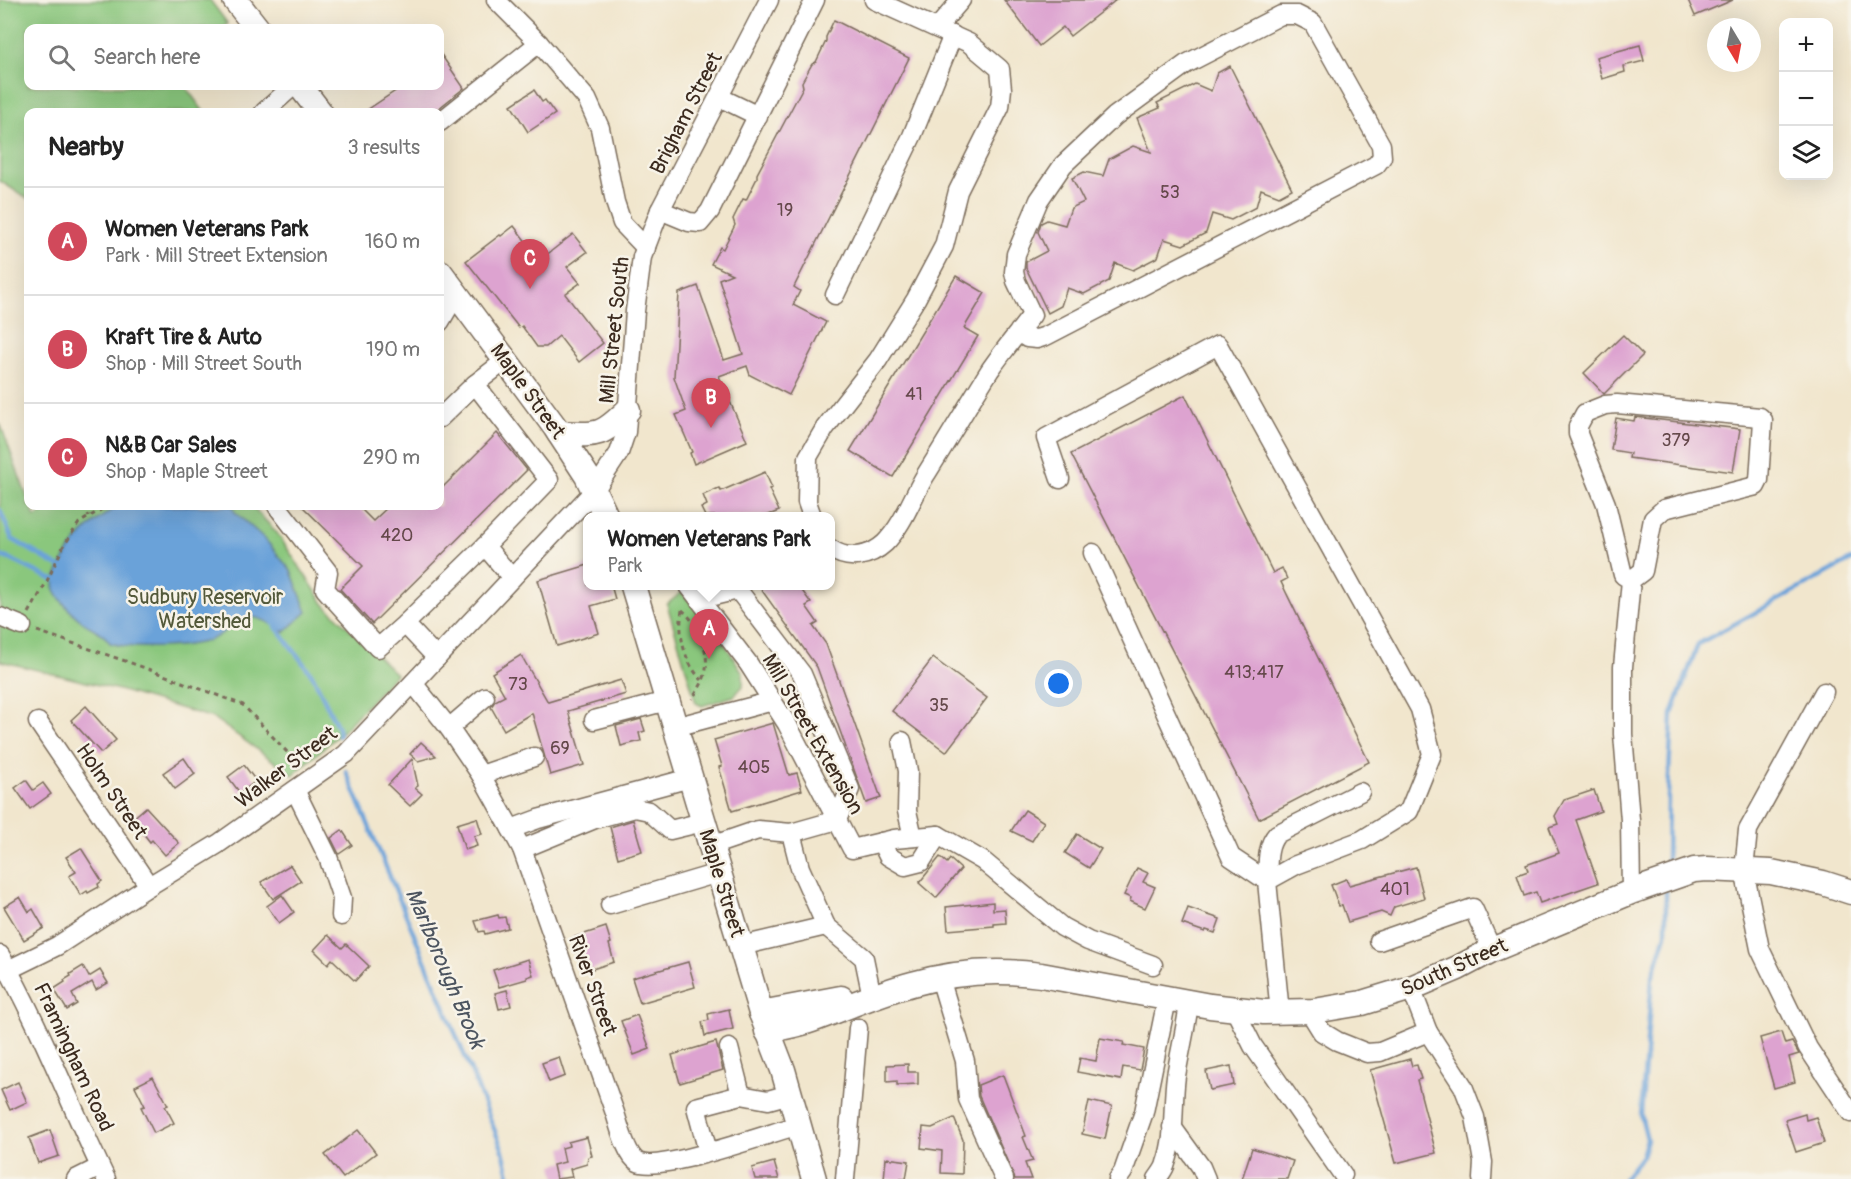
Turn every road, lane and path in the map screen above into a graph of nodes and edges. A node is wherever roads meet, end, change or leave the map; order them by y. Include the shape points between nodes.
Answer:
1 (235, 0) edge
2 (496, 0) edge
3 (769, 0) edge
4 (814, 0) edge
5 (874, 0) edge
6 (961, 0) edge
7 (254, 24) edge
8 (945, 32) junction
9 (539, 43) junction
10 (289, 90) edge
11 (303, 90) edge
12 (719, 97) junction
13 (268, 108) edge
14 (317, 108) edge
15 (758, 116) junction
16 (444, 119) edge
17 (660, 210) junction
18 (646, 248) junction
19 (444, 278) edge
20 (456, 295) junction
21 (835, 296) dead end
22 (444, 315) edge
23 (1019, 331) junction
24 (506, 360) junction
25 (475, 384) junction
26 (628, 410) junction
27 (444, 414) edge
28 (559, 433) junction
29 (1060, 479) dead end
30 (594, 491) junction
31 (86, 510) edge
32 (100, 510) edge
33 (280, 510) edge
34 (604, 512) edge
35 (811, 512) edge
36 (89, 517) junction
37 (485, 546) junction
38 (835, 551) edge
39 (1093, 553) dead end
40 (512, 578) junction
41 (1631, 580) junction
42 (635, 590) edge
43 (692, 596) edge
44 (682, 610) junction
45 (0, 616) edge
46 (405, 624) junction
47 (22, 626) junction
48 (436, 657) junction
49 (702, 680) junction
50 (413, 683) junction
51 (1824, 692) dead end
52 (485, 697) dead end
53 (692, 699) dead end
54 (668, 701) junction
55 (773, 701) junction
56 (594, 720) dead end
57 (38, 722) dead end
58 (675, 727) junction
59 (448, 728) junction
60 (902, 741) dead end
61 (534, 756) dead end
62 (300, 766) dead end
63 (481, 776) junction
64 (690, 778) junction
65 (295, 790) junction
66 (1360, 792) dead end
67 (837, 820) junction
68 (703, 822) junction
69 (511, 829) junction
70 (791, 833) junction
71 (938, 835) junction
72 (913, 837) junction
73 (881, 842) junction
74 (711, 846) junction
75 (522, 849) junction
76 (1744, 870) junction
77 (718, 873) junction
78 (1267, 881) junction
79 (149, 886) junction
80 (1631, 892) junction
81 (1851, 892) edge
82 (610, 905) dead end
83 (341, 916) dead end
84 (826, 926) junction
85 (1379, 941) dead end
86 (1492, 950) junction
87 (744, 957) junction
88 (4, 962) edge
89 (1153, 965) dead end
90 (940, 978) junction
91 (903, 987) junction
92 (1411, 988) junction
93 (871, 992) junction
94 (1178, 1001) junction
95 (1235, 1010) junction
96 (1309, 1011) junction
97 (802, 1013) junction
98 (1280, 1013) junction
99 (764, 1022) junction
100 (858, 1028) dead end
101 (1428, 1032) junction
102 (729, 1048) dead end
103 (783, 1070) junction
104 (790, 1094) junction
105 (741, 1095) junction
106 (1851, 1113) edge
107 (799, 1125) junction
108 (1172, 1127) junction
109 (708, 1152) junction
110 (103, 1173) edge
111 (1342, 1175) dead end
112 (76, 1179) edge
113 (814, 1179) edge
114 (845, 1179) edge
115 (1004, 1179) edge
116 (1118, 1179) edge
117 (1156, 1179) edge
118 (1206, 1179) edge
119 (1482, 1179) edge

1 - 7 main road
2 - 9 street, Mill Street South
3 - 12 street, Brigham Street
4 - 15 street
5 - 8 street
6 - 8 street
8 - 21 street via 912,136
8 - 35 street via 969,42 1000,69 1000,106 958,191 944,246 916,299 878,360 825,428 808,457 807,502
9 - 16 street
9 - 18 street, Mill Street South via 587,99 600,129 622,223
10 - 13 street
11 - 14 main road
12 - 15 street
12 - 17 street, Brigham Street
15 - 17 street via 710,211 700,223
17 - 18 street, Brigham Street
18 - 26 street, Mill Street South via 635,311
19 - 20 main road, Maple Street
20 - 22 street
20 - 24 main road, Maple Street
23 - 23 street via 1032,315 1016,280 1016,254 1039,201 1063,165 1115,116 1186,64 1281,15 1297,15 1313,23 1382,145 1382,157 1376,165 1075,322 1037,339 1027,338
23 - 38 street via 991,368 885,543 858,556
24 - 25 street
24 - 28 main road, Maple Street
25 - 27 street
25 - 37 street via 549,480
26 - 28 main road via 611,427 594,435
26 - 30 street, Mill Street South via 619,453
28 - 30 main road, Maple Street
29 - 78 street via 1046,438 1218,345 1420,709 1432,754 1409,811 1362,840 1296,865
30 - 34 main road, Maple Street
30 - 40 street, Walker Street
31 - 36 path
32 - 36 path
33 - 46 street via 328,572 325,588 378,648
36 - 47 path via 79,523 60,553
37 - 40 street
37 - 46 street
39 - 78 street via 1232,857
40 - 48 street, Walker Street
41 - 41 street via 1643,571 1653,519 1664,510 1756,486 1765,423 1760,417 1617,404 1585,413 1578,434 1609,512 1623,575
41 - 80 street via 1623,667
42 - 54 main road, Maple Street
43 - 44 path
43 - 55 street, Mill Street Extension via 748,663
43 - 67 street via 738,590 802,674 850,789
44 - 49 path via 682,641 695,673
44 - 49 path via 694,623 704,650 707,668
45 - 47 street
46 - 48 street
47 - 62 path via 243,705
48 - 50 street, Walker Street
49 - 53 path
50 - 59 street, River Street
50 - 65 street, Walker Street via 345,754
51 - 76 street via 1748,830
52 - 59 street
54 - 56 street
54 - 58 main road, Maple Street
55 - 58 street
55 - 67 street, Mill Street Extension
57 - 79 street, Holm Street
58 - 64 main road, Maple Street
59 - 63 street, River Street
60 - 72 street via 908,771 907,811
61 - 63 street
63 - 69 street, River Street
64 - 68 main road, Maple Street
64 - 69 street
65 - 79 street, Walker Street
65 - 83 street via 328,857 342,897
66 - 78 street via 1277,834 1269,854
67 - 70 street
67 - 73 street, Mill Street Extension via 852,849
68 - 74 main road, Maple Street
68 - 75 street via 670,830 657,816 635,808
69 - 75 street, River Street
70 - 74 street via 758,830
70 - 84 street via 800,868
71 - 72 street
71 - 73 street via 921,862 905,866 888,856
71 - 89 street via 983,861 1062,927
72 - 73 street
74 - 77 main road, Maple Street
75 - 109 street, River Street via 629,1152 636,1161 648,1165
76 - 80 main road, South Street via 1694,870
76 - 81 main road, South Street via 1798,877
76 - 106 street via 1760,949 1808,1048
77 - 82 street
77 - 87 main road, Maple Street
78 - 98 street
79 - 88 street, Walker Street via 57,946
80 - 86 main road, South Street
84 - 87 street
84 - 93 street via 864,958
85 - 86 street via 1473,908
86 - 92 main road, South Street
87 - 97 main road via 768,990
87 - 99 main road, Maple Street
88 - 110 street, Framingham Road
90 - 91 main road, South Street
90 - 94 main road, South Street via 1021,972
90 - 115 street via 965,1061 968,1099
91 - 93 main road, South Street
91 - 97 main road, South Street
92 - 96 main road, South Street via 1362,1003
92 - 101 street
93 - 97 main road, South Street
94 - 95 main road, South Street
94 - 108 street via 1187,1025 1174,1089
94 - 116 street via 1144,1112
95 - 98 main road, South Street
95 - 111 street via 1253,1046
96 - 98 main road, South Street
96 - 101 street via 1322,1032 1367,1053 1380,1052
97 - 99 main road, South Street
97 - 103 main road via 782,1056
99 - 103 main road, Maple Street
100 - 114 street
101 - 119 street via 1463,1086 1475,1117
102 - 105 street
103 - 104 main road, Maple Street
104 - 105 street via 768,1100
104 - 107 main road, Maple Street
105 - 109 street via 696,1107
107 - 109 street, River Street
107 - 113 main road, Maple Street
108 - 117 street via 1166,1164
108 - 118 street
110 - 112 street

